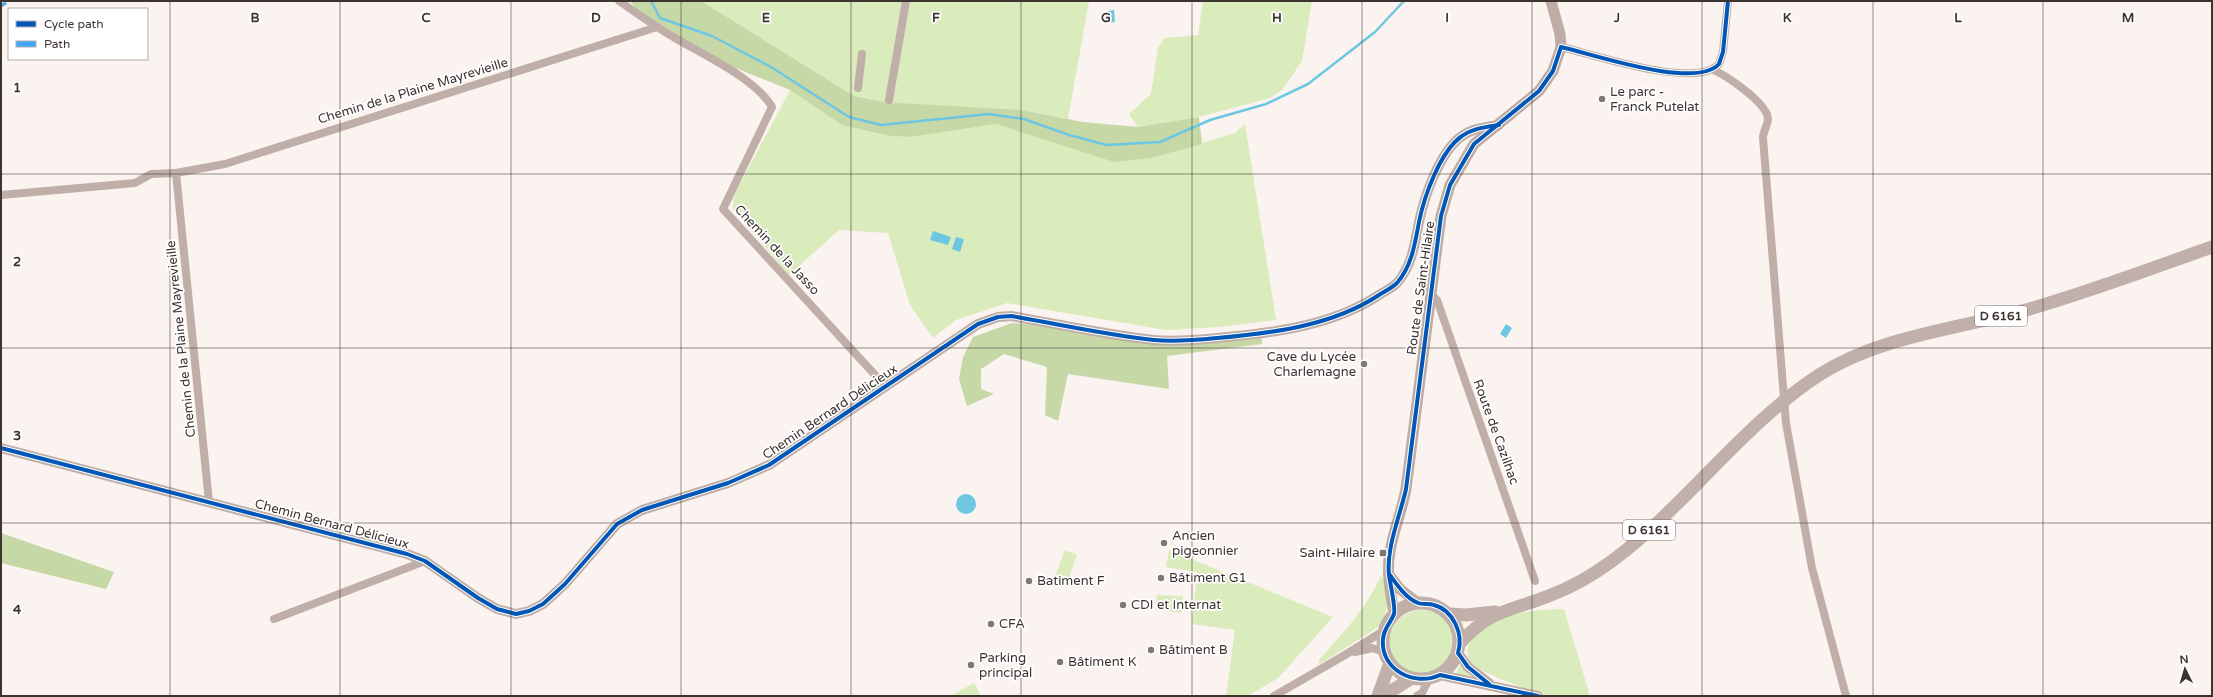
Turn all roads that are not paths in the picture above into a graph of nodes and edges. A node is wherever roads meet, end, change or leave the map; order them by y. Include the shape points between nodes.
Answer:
1 (619, 1) edge
2 (906, 1) edge
3 (1551, 1) edge
4 (1728, 1) edge
5 (657, 27) junction
6 (1561, 47) junction
7 (862, 54) dead end
8 (1714, 70) junction
9 (858, 88) dead end
10 (889, 100) dead end
11 (1499, 125) junction
12 (176, 173) junction
13 (1, 194) edge
14 (2212, 247) edge
15 (1430, 293) junction
16 (886, 387) junction
17 (1, 448) edge
18 (209, 502) junction
19 (425, 561) junction
20 (1389, 573) junction
21 (1535, 581) dead end
22 (1418, 603) junction
23 (1503, 611) junction
24 (1394, 614) junction
25 (1448, 614) junction
26 (274, 619) dead end
27 (1385, 630) junction
28 (1459, 648) junction
29 (1345, 655) junction
30 (1387, 658) junction
31 (1435, 677) junction
32 (1412, 678) junction
33 (1491, 685) junction
34 (1274, 696) edge
35 (1378, 696) edge
36 (1382, 696) edge
37 (1417, 696) edge
38 (1538, 696) edge
39 (1846, 696) edge

1 - 5 street, Chemin de la Jasso
2 - 10 street
3 - 6 main road, Route de Saint-Hilaire
4 - 8 street via 1723,52
5 - 12 street, Chemin de la Plaine Mayrevieille via 225,164
5 - 16 street, Chemin de la Jasso via 751,84 766,96 772,107 723,209
6 - 8 street via 1653,70
6 - 11 main road, Route de Saint-Hilaire via 1553,71 1539,91
7 - 9 street
8 - 39 street via 1751,95 1766,109 1768,120 1763,138 1786,423 1812,568
11 - 15 main road, Route de Saint-Hilaire via 1474,144 1450,185 1441,216
11 - 16 street, Chemin Bernard Délicieux via 1479,128 1461,137 1445,156 1422,207 1407,270 1396,284 1363,305 1330,319 1292,328 1194,340 1155,340 1011,316 998,317 972,328
12 - 13 street, Chemin de la Plaine Mayrevieille via 151,174 135,183
12 - 18 street, Chemin de la Plaine Mayrevieille
14 - 23 main road, D 6161 via 2027,310 1907,339 1860,354 1804,386 1771,412 1639,539 1610,562 1584,579 1551,595
15 - 20 main road, Route de Saint-Hilaire via 1406,489 1390,552
15 - 21 street, Route de Cazilhac via 1437,300
16 - 19 street, Chemin Bernard Délicieux via 769,465 728,483 642,510 617,524 565,584 543,604 529,611 516,614 497,609
17 - 18 street, Chemin Bernard Délicieux
18 - 19 street, Chemin Bernard Délicieux via 356,540
19 - 26 street
20 - 22 main road via 1400,589
20 - 24 main road, Route de Saint-Hilaire
22 - 24 main road via 1405,606
22 - 25 main road via 1434,605
23 - 25 main road, D 6161
23 - 28 main road, D 6161 via 1474,628
24 - 27 main road
25 - 28 main road via 1457,626
27 - 29 street
27 - 30 main road via 1383,640
28 - 31 main road via 1452,664
28 - 33 street via 1468,668
29 - 30 street via 1372,648
29 - 34 street
30 - 32 main road via 1397,671
30 - 35 main road
31 - 32 main road
31 - 33 street
31 - 37 street
32 - 36 main road
33 - 38 street

